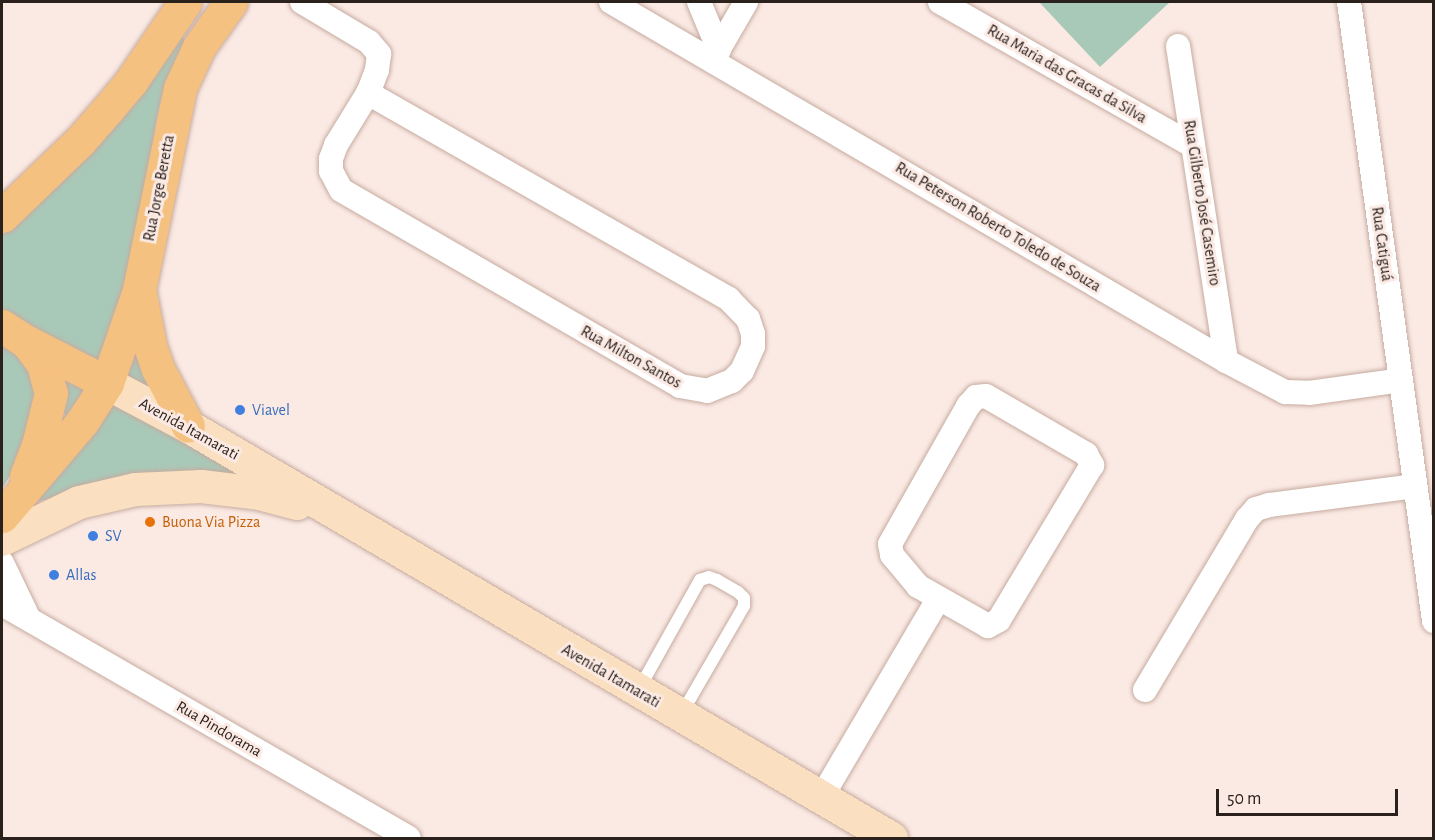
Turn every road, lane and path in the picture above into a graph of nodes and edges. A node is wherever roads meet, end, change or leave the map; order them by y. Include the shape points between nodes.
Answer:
1 (185, 2) edge
2 (231, 2) edge
3 (302, 2) edge
4 (612, 2) edge
5 (699, 2) edge
6 (746, 2) edge
7 (940, 2) edge
8 (1349, 2) edge
9 (1178, 46) dead end
10 (716, 55) junction
11 (368, 93) junction
12 (1193, 146) junction
13 (2, 216) edge
14 (139, 290) junction
15 (14, 334) edge
16 (1226, 361) junction
17 (1401, 380) junction
18 (107, 383) junction
19 (188, 426) junction
20 (1415, 486) junction
21 (10, 505) edge
22 (332, 513) junction
23 (2, 539) edge
24 (2, 563) edge
25 (938, 599) junction
26 (2, 604) edge
27 (29, 619) junction
28 (1434, 621) edge
29 (1145, 690) dead end
30 (638, 691) junction
31 (680, 716) junction
32 (821, 798) junction
33 (409, 838) edge
34 (891, 838) edge

1 - 13 main road via 108,110
2 - 14 main road, Rua Jorge Beretta via 199,47 180,88
3 - 11 street, Rua Milton Santos via 375,48 379,62
4 - 10 street, Rua Peterson Roberto Toledo de Souza
5 - 10 street
6 - 10 street
7 - 12 street, Rua Maria das Gracas da Silva
8 - 17 street, Rua Catiguá
9 - 12 street, Rua Gilberto José Casemiro
10 - 16 street, Rua Peterson Roberto Toledo de Souza
11 - 11 street, Rua Milton Santos via 331,159 334,180 353,198 680,386 713,389 732,381 742,371 753,346 753,334 748,319 729,299
12 - 16 street, Rua Gilberto José Casemiro
14 - 18 main road, Rua Jorge Beretta
14 - 19 main road via 158,369
15 - 18 main road
15 - 21 main road via 43,364 51,393 38,445
16 - 17 street, Rua Peterson Roberto Toledo de Souza via 1285,392
17 - 20 street, Rua Catiguá
18 - 19 main road, Avenida Itamarati
18 - 21 main road, Rua Jorge Beretta via 82,422
19 - 22 main road, Avenida Itamarati
20 - 28 street, Rua Catiguá
20 - 29 street via 1256,509
22 - 23 main road, Avenida Itamarati via 259,493 160,486 79,502
22 - 30 main road, Avenida Itamarati
24 - 27 street
25 - 25 street via 913,580 892,555 890,544 968,406 976,398 986,396 1086,454 1092,465 996,623 984,624
25 - 32 street
26 - 27 street, Rua Pindorama
27 - 33 street, Rua Pindorama
30 - 31 main road, Avenida Itamarati
30 - 31 lane via 700,580 709,577 738,592 744,598 744,606
31 - 32 main road, Avenida Itamarati
32 - 34 main road, Avenida Itamarati

